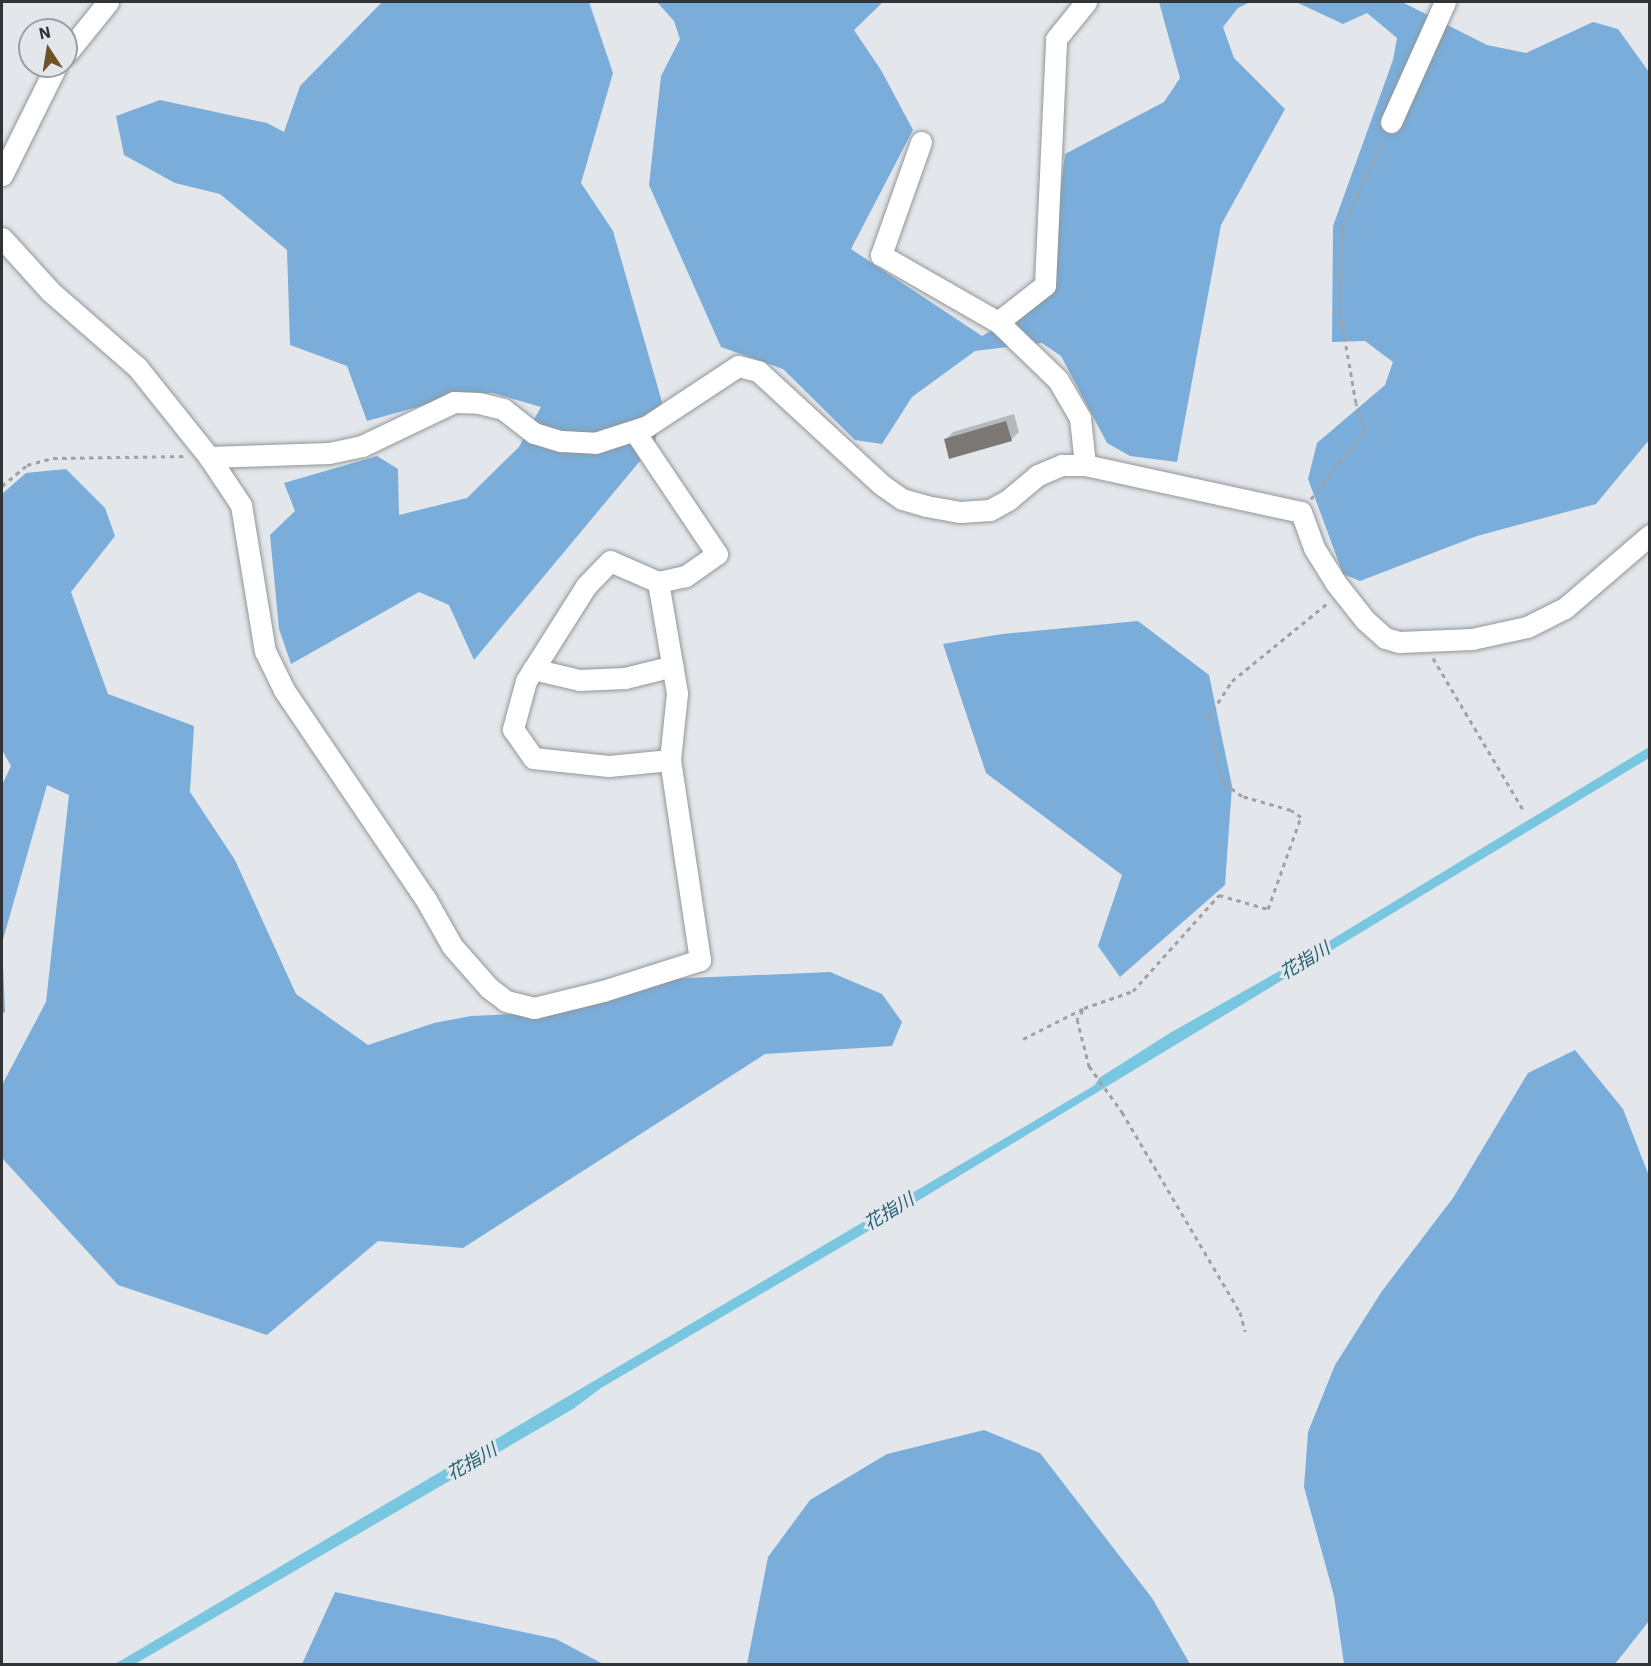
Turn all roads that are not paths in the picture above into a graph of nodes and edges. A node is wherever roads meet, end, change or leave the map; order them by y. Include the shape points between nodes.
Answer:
1 (108, 2) edge
2 (1086, 2) edge
3 (1444, 2) edge
4 (78, 39) edge
5 (50, 78) edge
6 (1391, 122) road end
7 (921, 142) dead end
8 (2, 175) edge
9 (2, 238) edge
10 (998, 322) junction
11 (635, 432) junction
12 (209, 457) junction
13 (1084, 465) junction
14 (1650, 535) edge
15 (658, 582) junction
16 (673, 666) junction
17 (533, 669) junction
18 (670, 760) junction

1 - 4 street
2 - 10 street via 1056,39 1045,285
3 - 6 street
5 - 8 street
7 - 10 street via 881,255
9 - 12 street via 51,292 136,367
10 - 13 street via 1058,380 1080,418
11 - 12 street via 595,443 561,441 534,433 503,410 479,403 454,402 362,446 329,453
11 - 13 street via 738,366 758,370 882,485 902,498 926,506 960,512 990,510 1038,475 1062,465
11 - 15 street via 717,554 685,576
12 - 18 street via 241,505 266,651 284,690 425,898 452,946 489,988 506,1001 534,1008 700,960
13 - 14 street via 1301,512 1314,548 1344,594 1385,638 1399,642 1472,639 1527,627 1565,608
15 - 16 street
15 - 17 street via 610,561 586,586
16 - 17 street via 625,678 579,680
16 - 18 street via 677,718
17 - 18 street via 516,704 513,729 533,758 609,766

